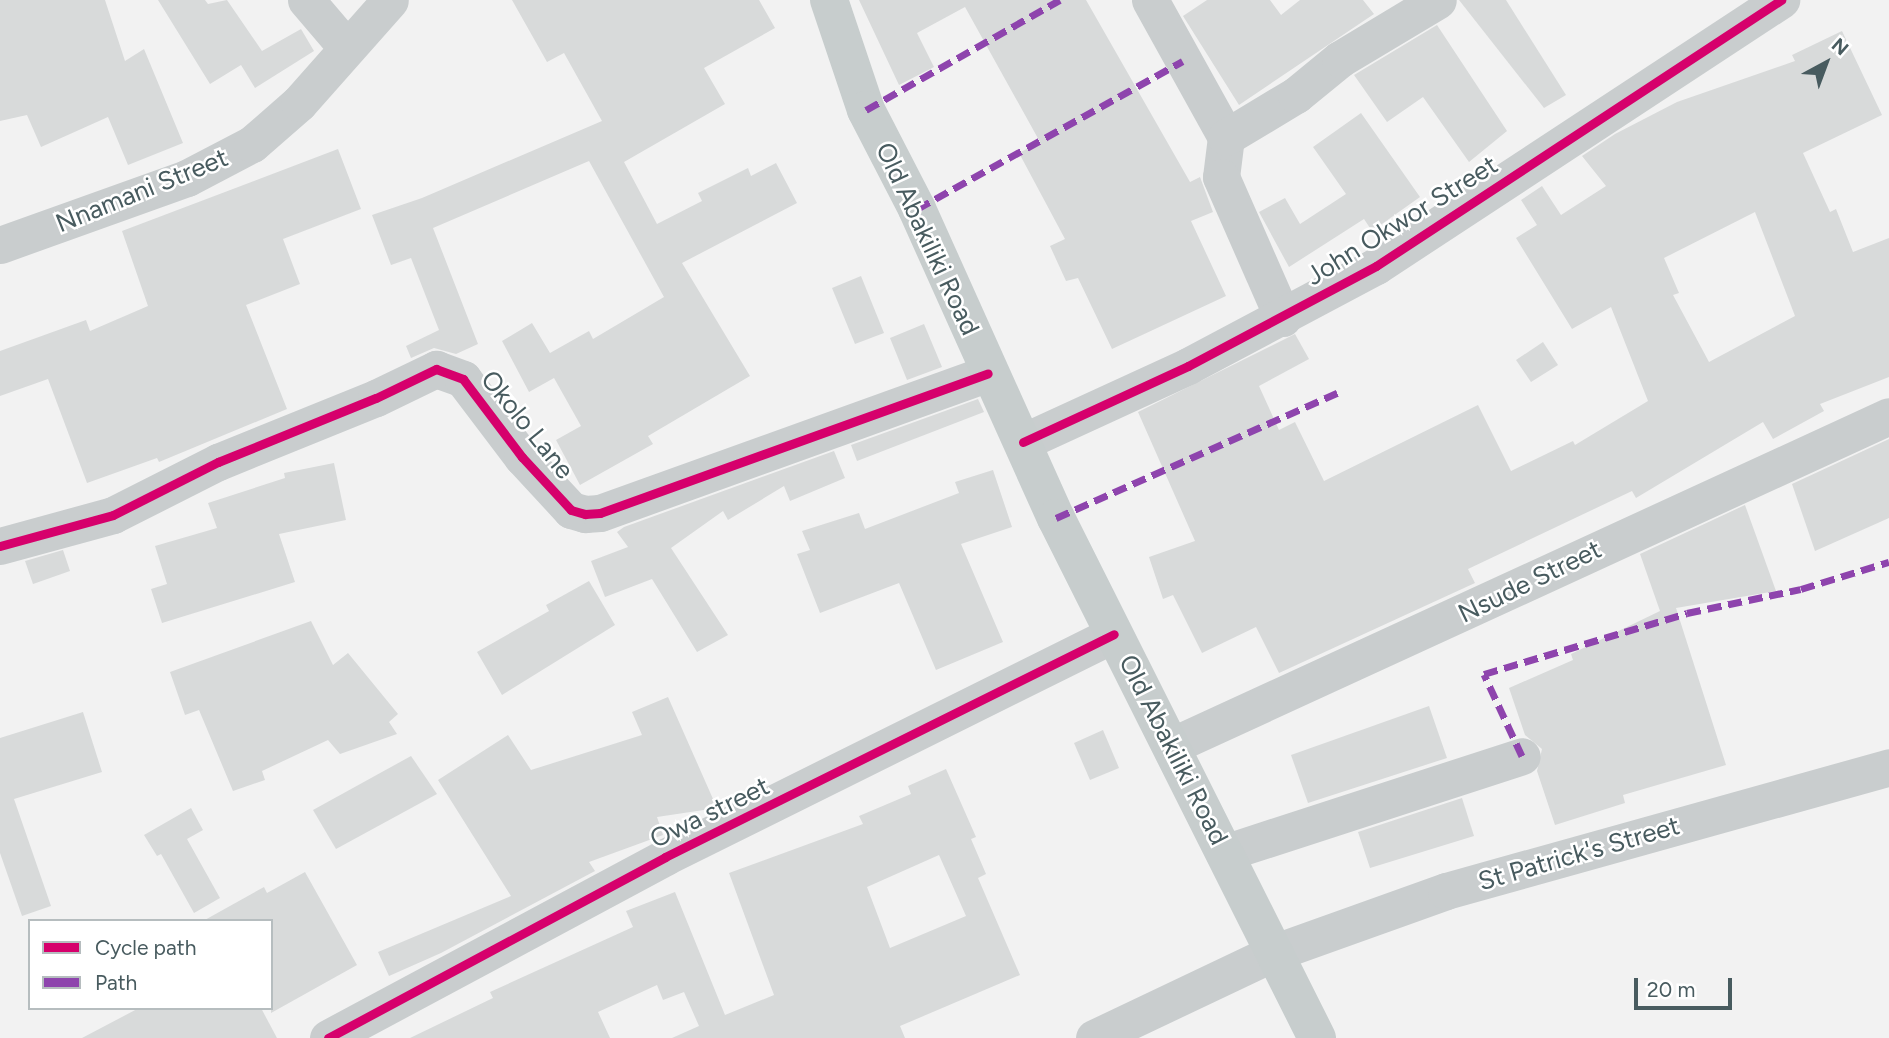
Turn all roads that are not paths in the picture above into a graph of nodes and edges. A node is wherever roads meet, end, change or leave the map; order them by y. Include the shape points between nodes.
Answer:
1 (306, 0) edge
2 (390, 0) edge
3 (829, 0) edge
4 (1150, 0) edge
5 (1438, 0) edge
6 (1781, 0) edge
7 (347, 48) junction
8 (1226, 136) junction
9 (0, 245) edge
10 (1283, 317) junction
11 (988, 373) junction
12 (1889, 416) edge
13 (1023, 442) junction
14 (0, 546) edge
15 (1114, 634) junction
16 (1171, 746) junction
17 (1522, 756) dead end
18 (1889, 767) edge
19 (1224, 853) junction
20 (1273, 953) junction
21 (328, 1038) edge
22 (1094, 1038) edge
23 (1317, 1038) edge

1 - 7 street
2 - 7 street, Nnamani Street
3 - 11 main road, Old Abakiliki Road via 866,110 917,209
4 - 8 street
5 - 8 street via 1339,59 1296,95
6 - 10 street, John Okwor Street via 1376,266
7 - 9 street, Nnamani Street via 299,103 252,144 187,178
8 - 10 street via 1221,177
10 - 13 street, John Okwor Street
11 - 13 main road, Old Abakiliki Road
11 - 14 street, Okolo Lane via 600,513 585,514 571,510 536,473 463,379 436,369 218,462 113,515
12 - 16 street, Nsude Street
13 - 15 main road, Old Abakiliki Road
15 - 16 main road, Old Abakiliki Road
15 - 21 street, Owa street via 665,857
16 - 19 main road, Old Abakiliki Road
17 - 19 street
18 - 20 street, St Patrick's Street via 1446,891
19 - 20 main road, Old Abakiliki Road
20 - 22 street, St Patrick's Street
20 - 23 main road, Old Abakiliki Road

